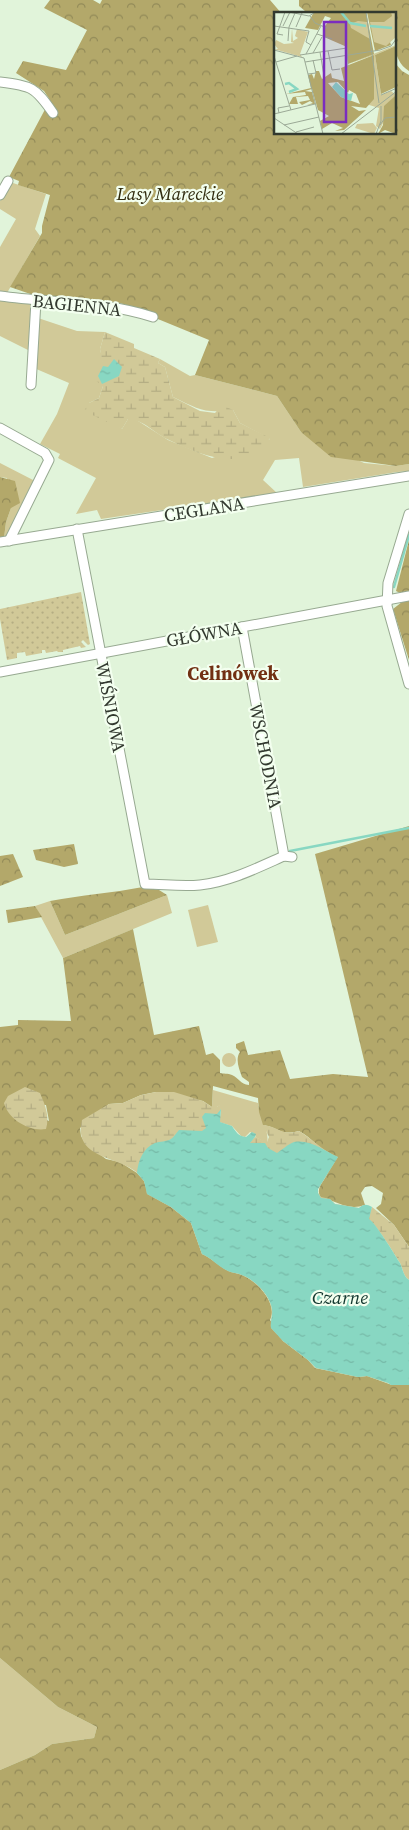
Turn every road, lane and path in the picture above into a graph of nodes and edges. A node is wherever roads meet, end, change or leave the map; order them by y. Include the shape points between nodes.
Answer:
1 (0, 82) edge
2 (53, 113) dead end
3 (8, 180) dead end
4 (0, 194) edge
5 (0, 296) edge
6 (36, 301) junction
7 (153, 317) dead end
8 (31, 385) dead end
9 (0, 428) edge
10 (409, 476) edge
11 (409, 514) edge
12 (77, 529) junction
13 (4, 541) edge
14 (409, 596) edge
15 (387, 600) junction
16 (242, 627) junction
17 (100, 653) junction
18 (0, 672) edge
19 (409, 684) edge
20 (145, 884) joint

1 - 2 street via 33,89
3 - 4 street
5 - 6 street, BAGIENNA
6 - 7 street, BAGIENNA via 107,307
6 - 8 street
9 - 13 street via 45,453 49,460
10 - 12 street, CEGLANA
11 - 15 street via 388,583
12 - 13 street, CEGLANA
12 - 17 street, WIŚNIOWA
14 - 15 street, GŁÓWNA
15 - 16 street, GŁÓWNA
15 - 19 street via 388,614
16 - 17 street, GŁÓWNA
16 - 20 street, WSCHODNIA via 288,857 201,885
17 - 18 street, GŁÓWNA
17 - 20 street, WIŚNIOWA

